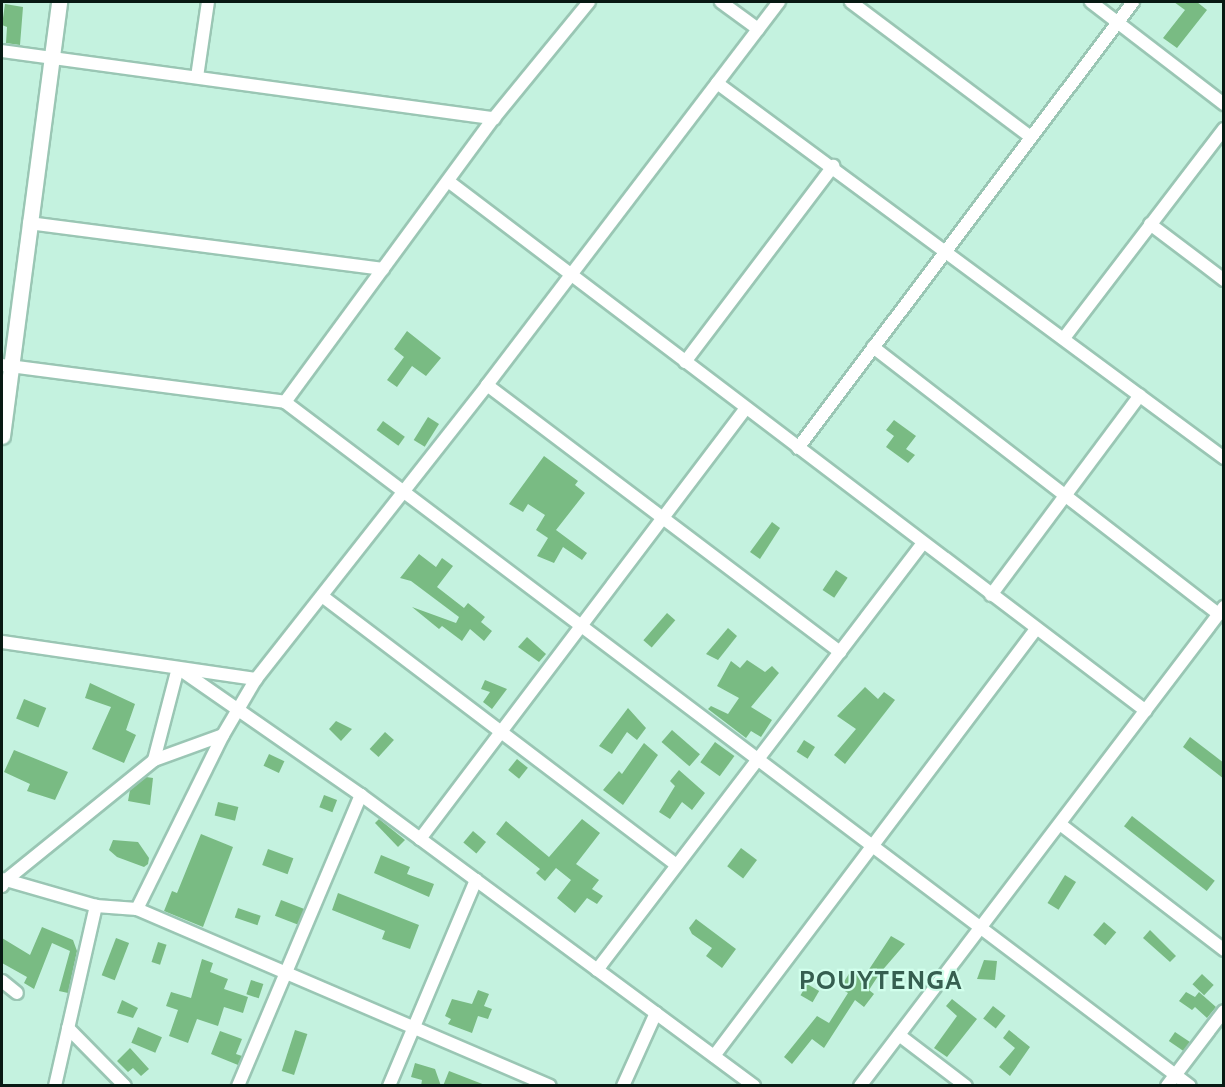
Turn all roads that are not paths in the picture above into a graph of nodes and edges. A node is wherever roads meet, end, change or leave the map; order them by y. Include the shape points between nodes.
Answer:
1 (59, 2) edge
2 (208, 2) edge
3 (589, 2) edge
4 (721, 2) edge
5 (778, 2) edge
6 (851, 2) edge
7 (1091, 2) edge
8 (1133, 2) edge
9 (1117, 22) junction
10 (758, 29) junction
11 (2, 51) edge
12 (51, 58) junction
13 (197, 77) junction
14 (717, 82) junction
15 (1224, 104) edge
16 (494, 117) junction
17 (1224, 129) edge
18 (1031, 137) junction
19 (833, 166) junction
20 (448, 181) junction
21 (29, 223) junction
22 (1150, 224) junction
23 (946, 250) junction
24 (383, 269) junction
25 (570, 275) junction
26 (1224, 280) edge
27 (1064, 338) junction
28 (873, 347) junction
29 (685, 362) junction
30 (6, 366) edge
31 (487, 385) junction
32 (1140, 395) junction
33 (285, 402) junction
34 (746, 408) junction
35 (2, 436) edge
36 (798, 448) junction
37 (1224, 458) edge
38 (402, 493) junction
39 (1064, 496) junction
40 (661, 519) junction
41 (923, 543) junction
42 (991, 595) junction
43 (322, 596) junction
44 (1221, 611) edge
45 (580, 624) junction
46 (1036, 629) junction
47 (2, 642) edge
48 (840, 652) junction
49 (178, 668) junction
50 (256, 679) junction
51 (239, 709) junction
52 (1146, 711) junction
53 (502, 729) junction
54 (223, 735) junction
55 (758, 759) junction
56 (154, 760) junction
57 (361, 795) junction
58 (1060, 824) junction
59 (420, 839) junction
60 (871, 846) junction
61 (677, 865) junction
62 (476, 880) junction
63 (3, 882) edge
64 (96, 906) junction
65 (137, 909) junction
66 (981, 930) junction
67 (1224, 950) edge
68 (597, 970) junction
69 (286, 973) junction
70 (2, 981) edge
71 (18, 993) dead end
72 (1224, 1011) edge
73 (656, 1013) junction
74 (68, 1028) junction
75 (414, 1028) junction
76 (899, 1035) junction
77 (714, 1056) junction
78 (1176, 1075) junction
79 (55, 1086) edge
80 (125, 1086) edge
81 (238, 1086) edge
82 (389, 1086) edge
83 (550, 1086) edge
84 (623, 1086) edge
85 (754, 1086) edge
86 (860, 1086) edge
87 (966, 1086) edge
88 (1167, 1086) edge
89 (1190, 1086) edge

1 - 12 main road
2 - 13 street
3 - 16 street
4 - 10 street
5 - 10 street
6 - 18 street
7 - 9 street
8 - 9 street
9 - 15 street
9 - 18 street
10 - 14 street
11 - 12 street
12 - 13 street
12 - 21 main road
13 - 16 street
14 - 19 street
14 - 25 street
16 - 20 street
17 - 22 street
18 - 23 street
19 - 23 street
19 - 29 street
20 - 24 street
20 - 25 street
21 - 24 street
21 - 30 main road
22 - 26 street
22 - 27 street
23 - 27 street
23 - 28 street
24 - 33 street
25 - 29 street
25 - 31 street
27 - 32 street
28 - 36 street
28 - 39 street
29 - 34 street
30 - 33 street
30 - 35 main road
31 - 38 street
31 - 40 street
32 - 37 street
32 - 39 street
33 - 38 street
34 - 36 street
34 - 40 street
36 - 41 street
38 - 43 street
38 - 45 street
39 - 42 street
39 - 44 street
40 - 45 street
40 - 48 street
41 - 42 street
41 - 48 street
42 - 46 street
43 - 50 street
43 - 53 street
44 - 52 street
45 - 53 street
45 - 55 street
46 - 52 street
46 - 60 street
47 - 49 street
48 - 55 street
49 - 50 street
49 - 51 street
49 - 56 street
50 - 51 street
51 - 54 street
51 - 57 street
52 - 58 street
53 - 59 street
53 - 61 street
54 - 56 street
54 - 65 street
55 - 60 street
55 - 61 street
56 - 63 street
57 - 59 street
57 - 69 street
58 - 66 street
58 - 67 street
59 - 62 street
60 - 66 street
60 - 77 street
61 - 68 street
62 - 68 street
62 - 75 street
63 - 64 street
64 - 65 street
64 - 74 street
65 - 69 street
66 - 76 street
66 - 78 street
68 - 73 street
69 - 75 street
69 - 81 street
70 - 71 street
72 - 78 street
73 - 77 street
73 - 84 street
74 - 79 street
74 - 80 street
75 - 82 street
75 - 83 street
76 - 86 street
76 - 87 street
77 - 85 street
78 - 88 street
78 - 89 street

